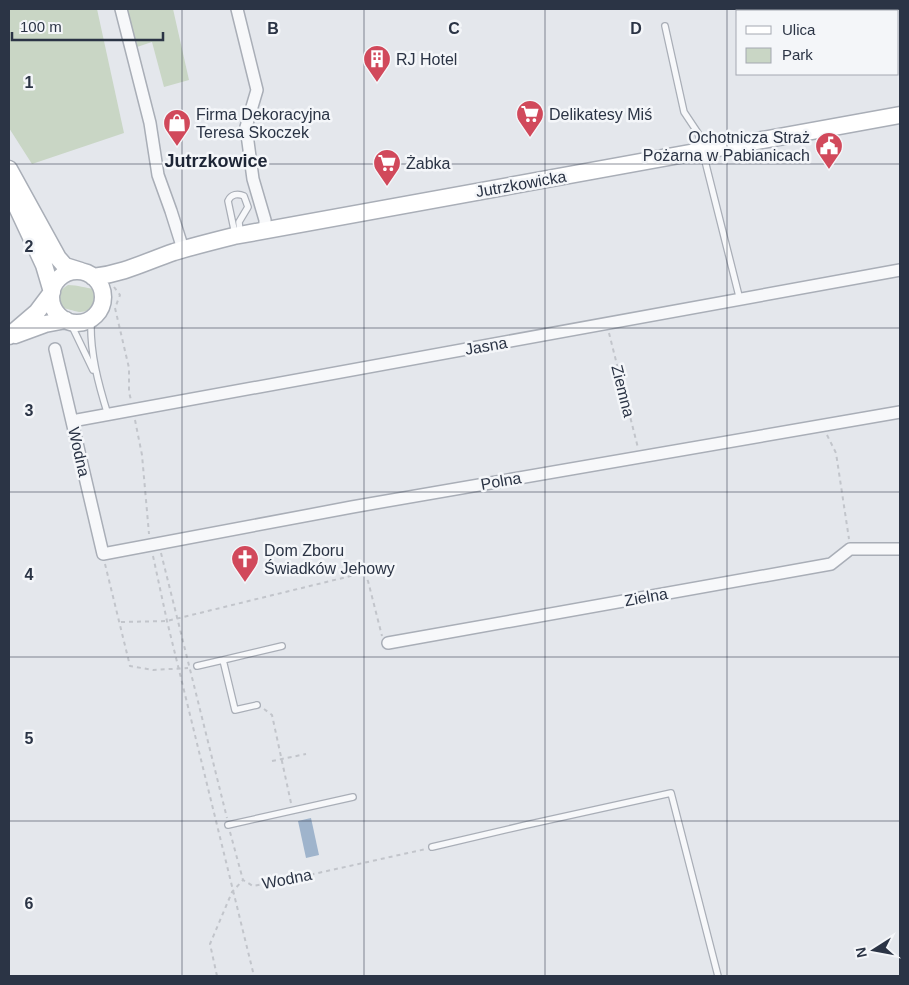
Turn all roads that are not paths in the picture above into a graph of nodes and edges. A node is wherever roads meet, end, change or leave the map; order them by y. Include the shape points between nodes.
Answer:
1 (121, 9) edge
2 (237, 9) edge
3 (665, 26) dead end
4 (900, 115) edge
5 (701, 150) junction
6 (9, 169) edge
7 (9, 190) edge
8 (266, 230) junction
9 (238, 235) junction
10 (183, 249) junction
11 (145, 264) junction
12 (900, 270) edge
13 (87, 274) junction
14 (113, 291) junction
15 (52, 292) junction
16 (740, 300) junction
17 (91, 320) junction
18 (68, 321) junction
19 (9, 336) edge
20 (55, 349) dead end
21 (96, 376) junction
22 (900, 412) edge
23 (108, 415) junction
24 (72, 421) junction
25 (900, 549) edge
26 (103, 554) joint
27 (388, 642) road end
28 (282, 646) dead end
29 (223, 660) junction
30 (197, 666) dead end
31 (257, 705) road end
32 (353, 797) dead end
33 (228, 824) road end
34 (432, 847) road end
35 (718, 976) edge

1 - 10 street via 150,122 158,175
2 - 8 street via 257,90 246,127 253,179
3 - 5 lane via 684,112 698,133
4 - 5 main road, Jutrzkowicka
5 - 8 main road, Jutrzkowicka
5 - 16 lane
6 - 13 main road via 59,260 65,266
7 - 15 main road via 44,265
8 - 9 main road, Jutrzkowicka
9 - 9 lane via 239,222 248,207 244,196 238,194 228,201
9 - 10 main road, Jutrzkowicka
10 - 11 main road, Jutrzkowicka
11 - 13 main road, Jutrzkowicka via 113,274
11 - 14 main road, Jutrzkowicka
12 - 16 street, Jasna
13 - 14 main road
13 - 15 main road via 66,274 54,285
14 - 17 main road
15 - 18 main road via 54,309
15 - 19 main road via 37,312
16 - 23 street, Jasna
17 - 18 main road
17 - 21 lane via 90,338
18 - 19 main road via 45,324
18 - 21 lane
20 - 24 street, Wodna
21 - 23 lane
22 - 26 street, Polna
23 - 24 street, Jasna
24 - 26 street, Wodna
25 - 27 street, Zielna via 850,549 831,564
28 - 29 lane
29 - 30 lane
29 - 31 lane via 235,710
32 - 33 lane
34 - 35 lane via 671,793

